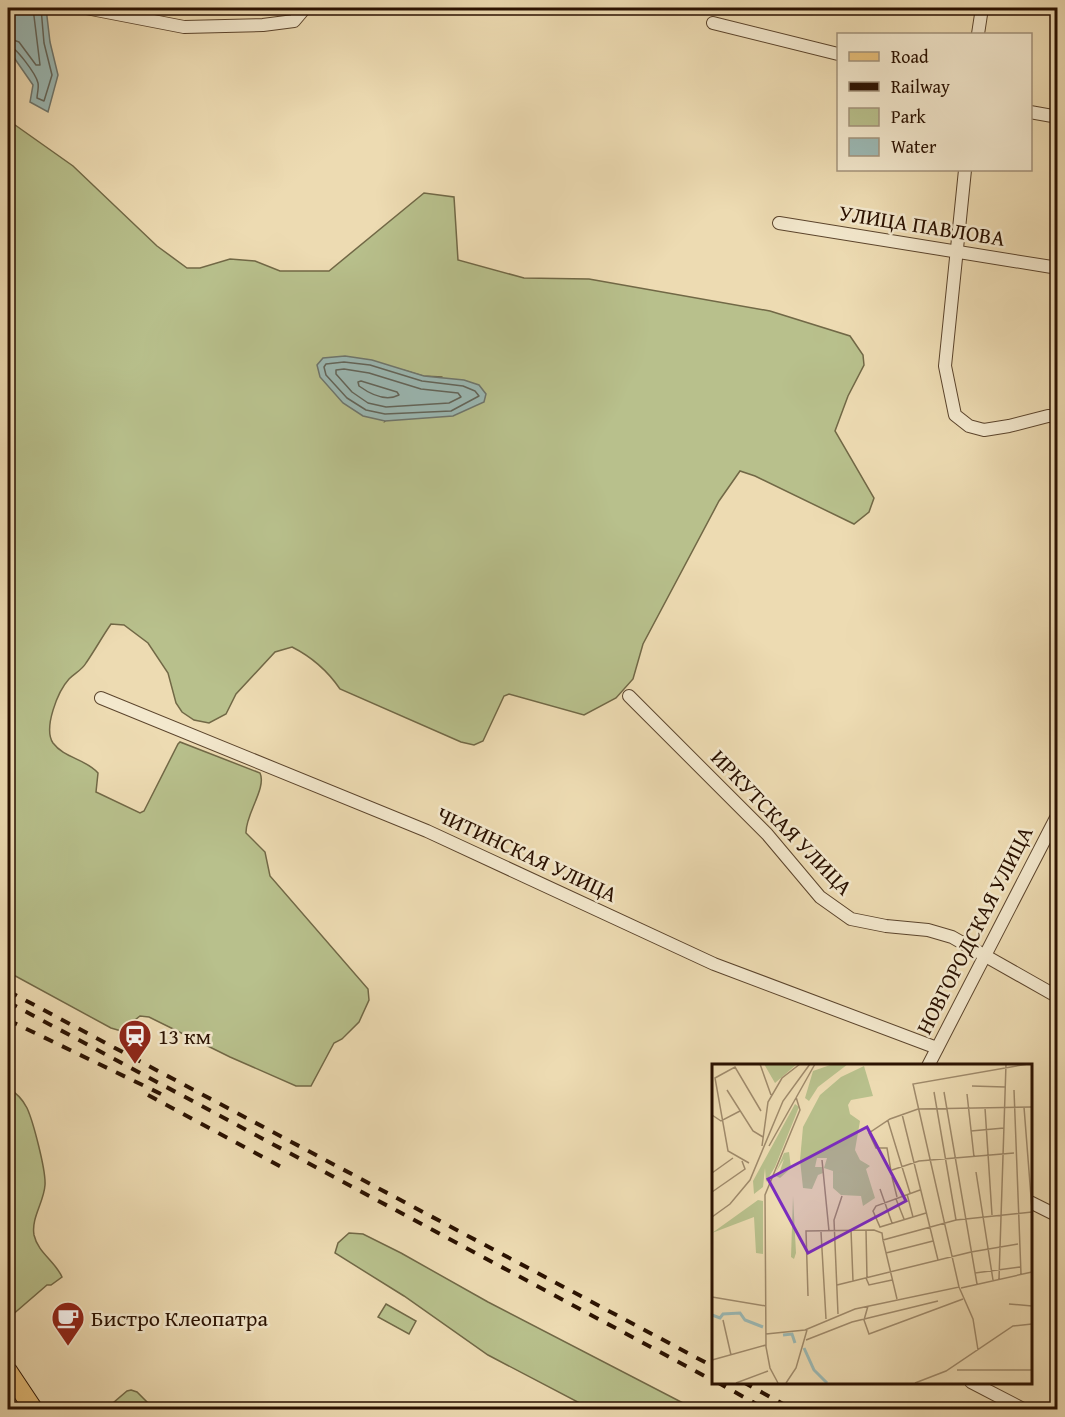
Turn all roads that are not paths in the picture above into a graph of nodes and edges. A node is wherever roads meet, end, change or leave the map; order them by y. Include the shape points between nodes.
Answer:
1 (86, 8) edge
2 (305, 8) edge
3 (982, 8) edge
4 (713, 23) dead end
5 (978, 33) edge
6 (837, 54) edge
7 (1032, 112) edge
8 (1058, 117) edge
9 (965, 171) edge
10 (779, 223) dead end
11 (955, 251) junction
12 (1058, 268) edge
13 (1058, 416) edge
14 (629, 696) dead end
15 (101, 698) dead end
16 (1058, 814) edge
17 (985, 954) junction
18 (1058, 996) edge
19 (937, 1048) junction
20 (929, 1064) edge
21 (1032, 1203) edge
22 (1058, 1216) edge
23 (8, 1371) edge
24 (973, 1384) edge
25 (34, 1410) edge
26 (1026, 1410) edge

1 - 2 street via 184,27 294,21
3 - 5 street
4 - 6 street
7 - 8 street
9 - 11 street
10 - 11 street, УЛИЦА ПАВЛОВА
11 - 12 street, УЛИЦА ПАВЛОВА
11 - 13 street via 945,366 956,415 969,426 984,430
14 - 17 street, ИРКУТСКАЯ УЛИЦА via 767,834 820,897 851,919 928,930
15 - 19 street, ЧИТИНСКАЯ УЛИЦА via 427,831 714,964
16 - 17 street, НОВГОРОДСКАЯ УЛИЦА
17 - 18 street, ИРКУТСКАЯ УЛИЦА
17 - 19 street, НОВГОРОДСКАЯ УЛИЦА
19 - 20 street, НОВГОРОДСКАЯ УЛИЦА
21 - 22 street
23 - 25 main road
24 - 26 street

